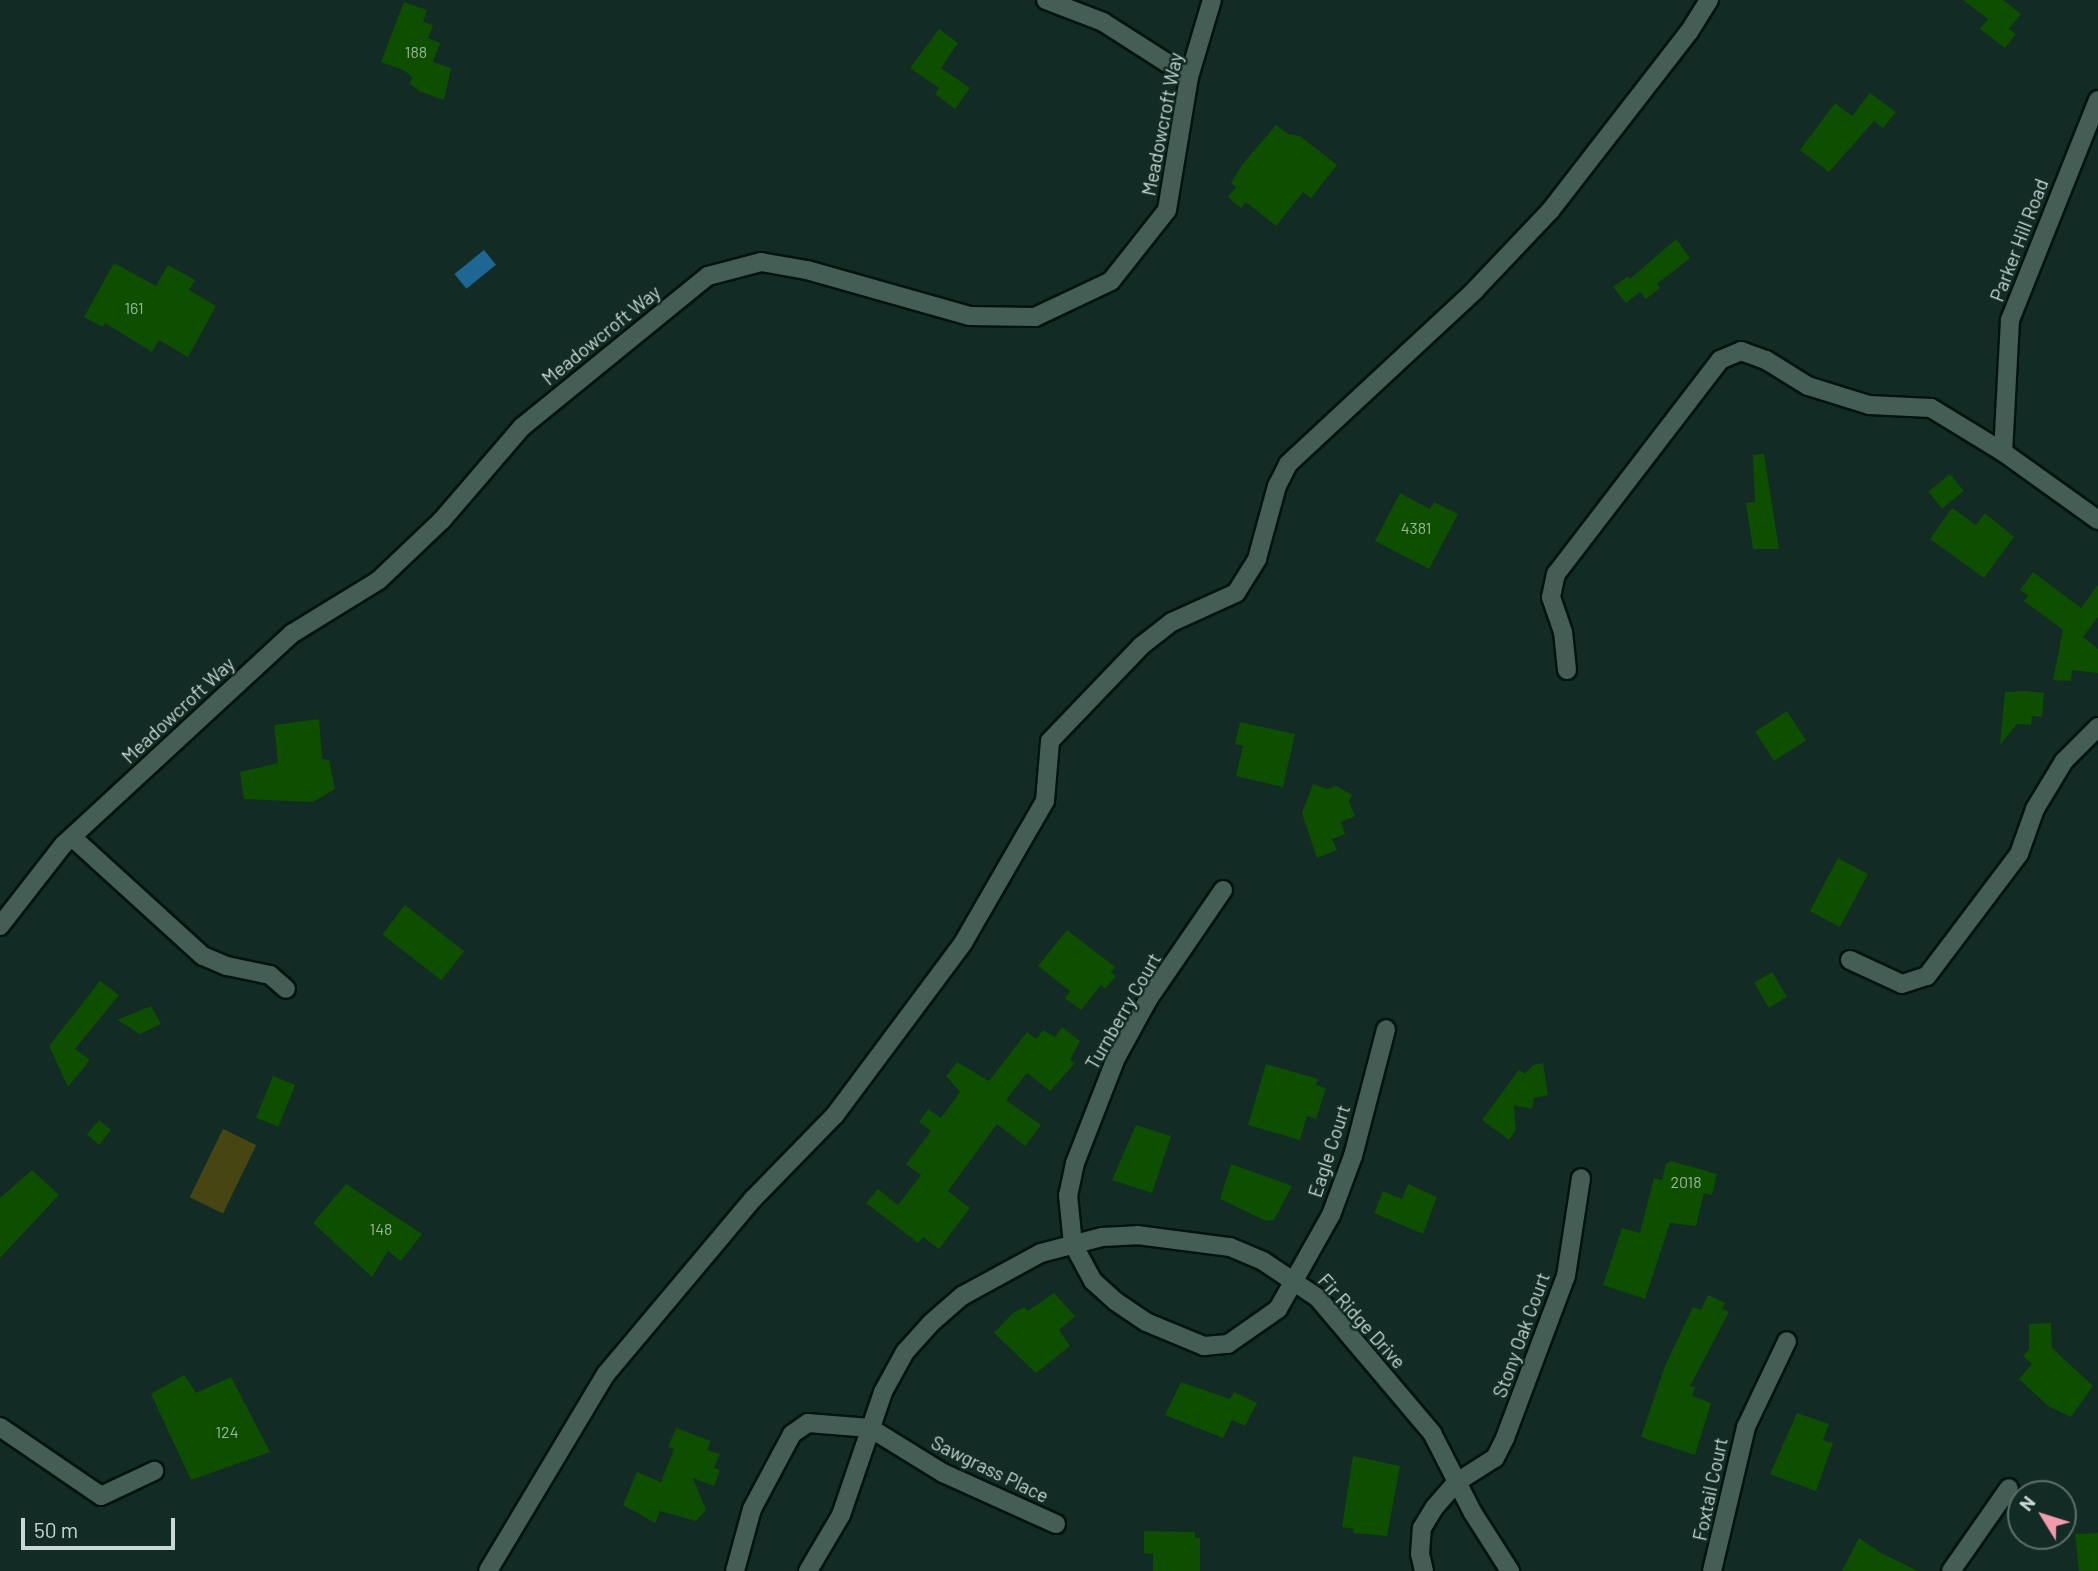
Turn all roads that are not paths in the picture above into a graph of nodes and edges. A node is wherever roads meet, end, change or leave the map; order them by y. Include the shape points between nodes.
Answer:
1 (1046, 0) edge
2 (1212, 0) edge
3 (1709, 0) edge
4 (1189, 77) junction
5 (2098, 100) edge
6 (2003, 452) junction
7 (2097, 516) edge
8 (1567, 670) dead end
9 (2098, 727) edge
10 (72, 837) junction
11 (1223, 890) dead end
12 (0, 926) edge
13 (1850, 960) dead end
14 (286, 989) dead end
15 (1386, 1029) dead end
16 (1581, 1178) dead end
17 (1073, 1244) junction
18 (1296, 1280) junction
19 (1787, 1341) dead end
20 (0, 1427) edge
21 (870, 1429) junction
22 (154, 1471) dead end
23 (1457, 1482) junction
24 (2007, 1490) edge
25 (1056, 1524) dead end
26 (488, 1571) edge
27 (735, 1571) edge
28 (808, 1571) edge
29 (1424, 1571) edge
30 (1510, 1571) edge
31 (1712, 1571) edge
32 (1951, 1571) edge

1 - 4 street via 1103,22
2 - 4 street, Meadowcroft Way
3 - 26 street via 1550,211 1475,290 1288,464 1257,559 1236,593 1172,622 1141,646 1050,741 1045,801 963,943 835,1115 752,1199 606,1374
4 - 10 street, Meadowcroft Way via 1167,210 1111,281 1035,317 970,316 807,270 761,262 708,276 522,427 442,520 379,580 293,633
5 - 6 street, Parker Hill Road via 2010,320
6 - 7 street
6 - 8 street via 1931,408 1869,405 1808,386 1766,360 1741,351 1720,360 1556,574 1551,597 1563,632
9 - 13 street via 2064,761 2035,809 2019,854 1927,976 1902,984
10 - 12 street, Meadowcroft Way
10 - 14 street via 203,956 270,975
11 - 17 street, Turnberry Court via 1149,998 1116,1058 1075,1163 1068,1195
15 - 18 street, Eagle Court via 1353,1156 1331,1215
16 - 23 street, Stony Oak Court via 1566,1276 1505,1438 1495,1458
17 - 18 street, Fir Ridge Drive via 1137,1235 1200,1242 1230,1247
17 - 18 street, Eagle Court via 1093,1280 1115,1301 1146,1322 1204,1346 1228,1344 1254,1330 1278,1309
17 - 21 street, Fir Ridge Drive via 1041,1252 997,1274 932,1323 905,1352
18 - 23 street, Fir Ridge Drive via 1318,1298 1432,1433
19 - 31 street, Foxtail Court via 1746,1427
20 - 22 street via 101,1496
21 - 25 street, Sawgrass Place via 943,1473
21 - 27 street via 808,1423 792,1434 752,1509
21 - 28 street, Fir Ridge Drive via 841,1515
23 - 29 street via 1422,1528
23 - 30 street, Fir Ridge Drive
24 - 32 street

